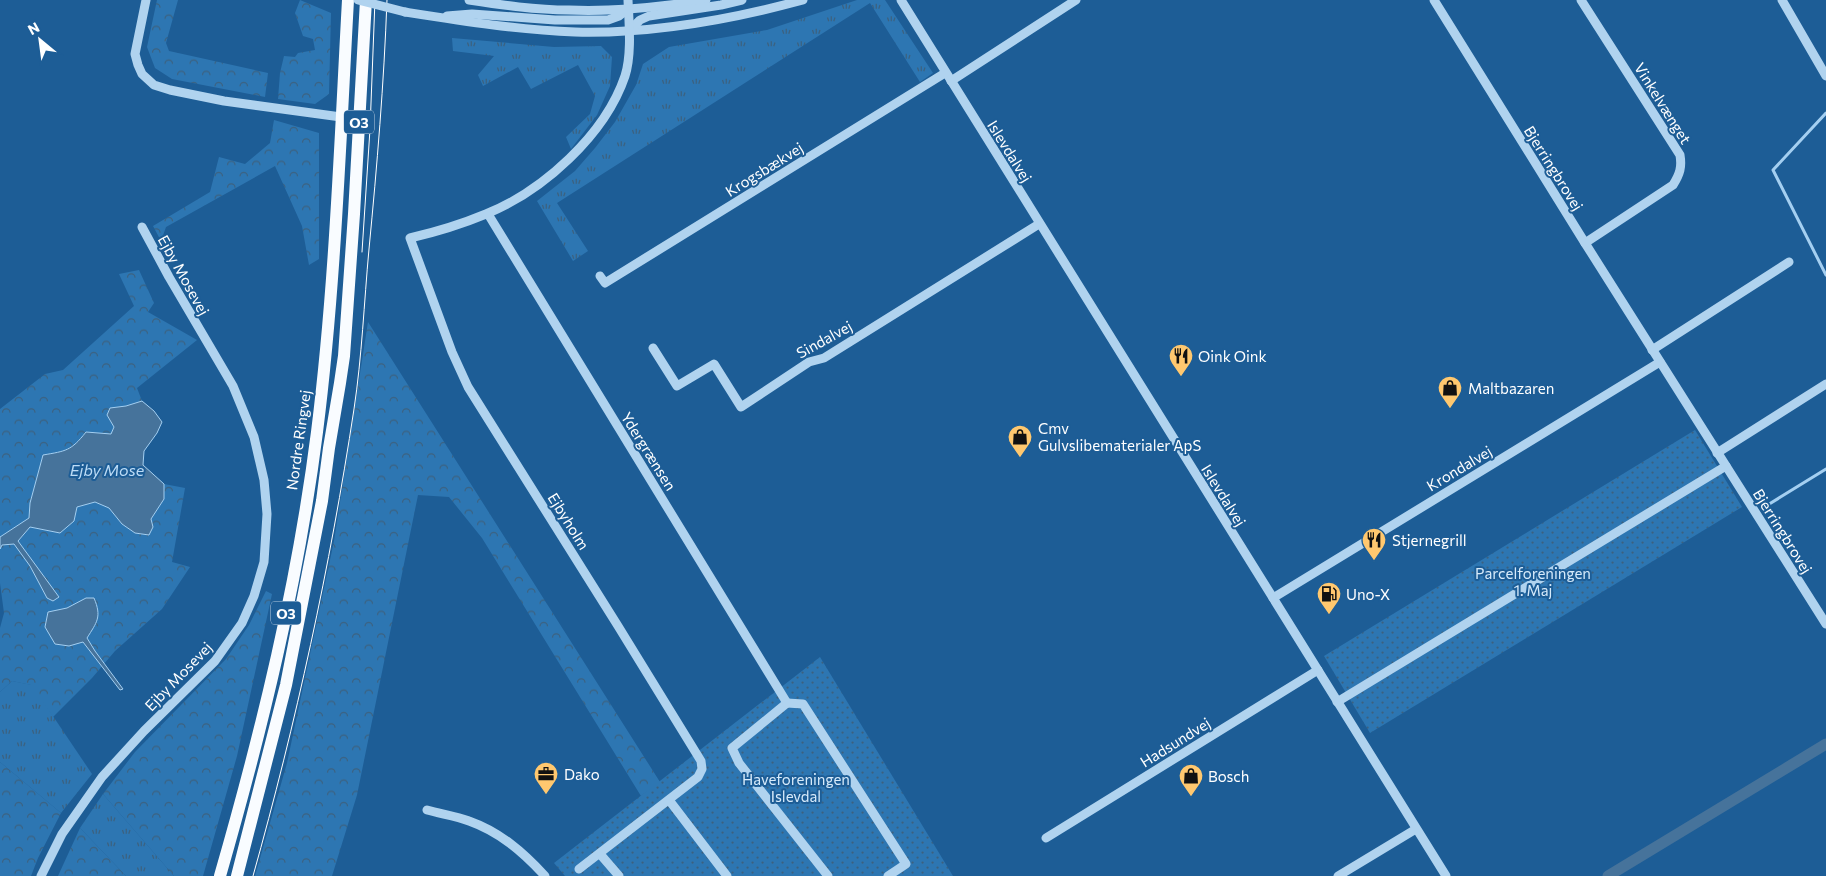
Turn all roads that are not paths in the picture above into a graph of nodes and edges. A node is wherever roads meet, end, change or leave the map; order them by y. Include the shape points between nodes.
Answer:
1 (146, 0) edge
2 (348, 0) edge
3 (358, 0) edge
4 (366, 0) edge
5 (470, 0) edge
6 (706, 0) edge
7 (742, 0) edge
8 (803, 0) edge
9 (901, 0) edge
10 (1076, 0) edge
11 (1434, 0) edge
12 (1581, 0) edge
13 (1782, 0) edge
14 (628, 4) edge
15 (432, 16) junction
16 (630, 30) junction
17 (945, 73) junction
18 (1826, 76) edge
19 (951, 81) junction
20 (341, 118) junction
21 (488, 214) junction
22 (1039, 224) junction
23 (142, 228) dead end
24 (1584, 243) junction
25 (1789, 262) dead end
26 (600, 276) dead end
27 (653, 348) dead end
28 (1652, 350) junction
29 (1660, 362) junction
30 (1826, 384) edge
31 (1718, 453) junction
32 (1726, 466) junction
33 (1273, 598) junction
34 (1823, 612) edge
35 (1826, 624) edge
36 (1318, 670) junction
37 (1337, 702) junction
38 (787, 703) junction
39 (669, 800) junction
40 (427, 810) dead end
41 (1416, 829) junction
42 (1046, 838) dead end
43 (600, 854) junction
44 (579, 869) dead end
45 (41, 876) edge
46 (220, 876) edge
47 (237, 876) edge
48 (545, 876) edge
49 (619, 876) edge
50 (727, 876) edge
51 (828, 876) edge
52 (888, 876) edge
53 (1338, 876) edge
54 (1446, 876) edge

1 - 20 street via 135,54 142,74 154,85 224,101
2 - 20 main road, Nordre Ringvej / O3
3 - 15 street, bridge
4 - 47 main road, O3 via 344,356 322,501 286,685
5 - 14 street via 569,10
6 - 14 street
7 - 16 street via 649,16
8 - 16 street via 739,16
9 - 17 street, Islevdalvej
10 - 19 street
11 - 24 street, Bjerringbrovej
12 - 24 street, Vinkelvænget via 1680,155 1682,166 1673,185
13 - 18 street
14 - 15 street via 619,16 608,20 472,14
14 - 16 street
15 - 16 street via 518,28 576,32
16 - 21 street via 626,74 599,126 544,181
17 - 19 street, Islevdalvej
17 - 26 street, Krogsbækvej via 605,283
19 - 22 street, Islevdalvej
20 - 46 main road, Nordre Ringvej / O3 via 327,345 308,494 258,742
21 - 38 street, Ydergrænsen
21 - 39 street, Ejbyholm via 410,238 468,387 701,761 698,778
22 - 27 street, Sindalvej via 824,358 809,362 741,407 714,364 677,386
22 - 33 street, Islevdalvej
23 - 45 street, Ejby Mosevej via 233,386 254,437 264,480 267,514 264,562 254,596 237,631 215,661 102,777 62,834
24 - 28 street, Bjerringbrovej
25 - 28 street
28 - 29 street, Bjerringbrovej
29 - 31 street, Bjerringbrovej
29 - 33 street, Krondalvej
30 - 31 street
31 - 32 street, Bjerringbrovej
32 - 34 street, Bjerringbrovej
32 - 37 street
33 - 36 street, Islevdalvej
34 - 35 street, Bjerringbrovej
36 - 37 street, Islevdalvej
36 - 42 street, Hadsundvej
37 - 41 street, Islevdalvej
38 - 51 street via 732,748 739,763
38 - 52 street via 803,704 906,864
39 - 43 street, Ejbyholm
39 - 50 street
40 - 48 street via 468,820 494,832 514,845
41 - 53 street
41 - 54 street, Islevdalvej
43 - 44 street, Ejbyholm
43 - 49 street

